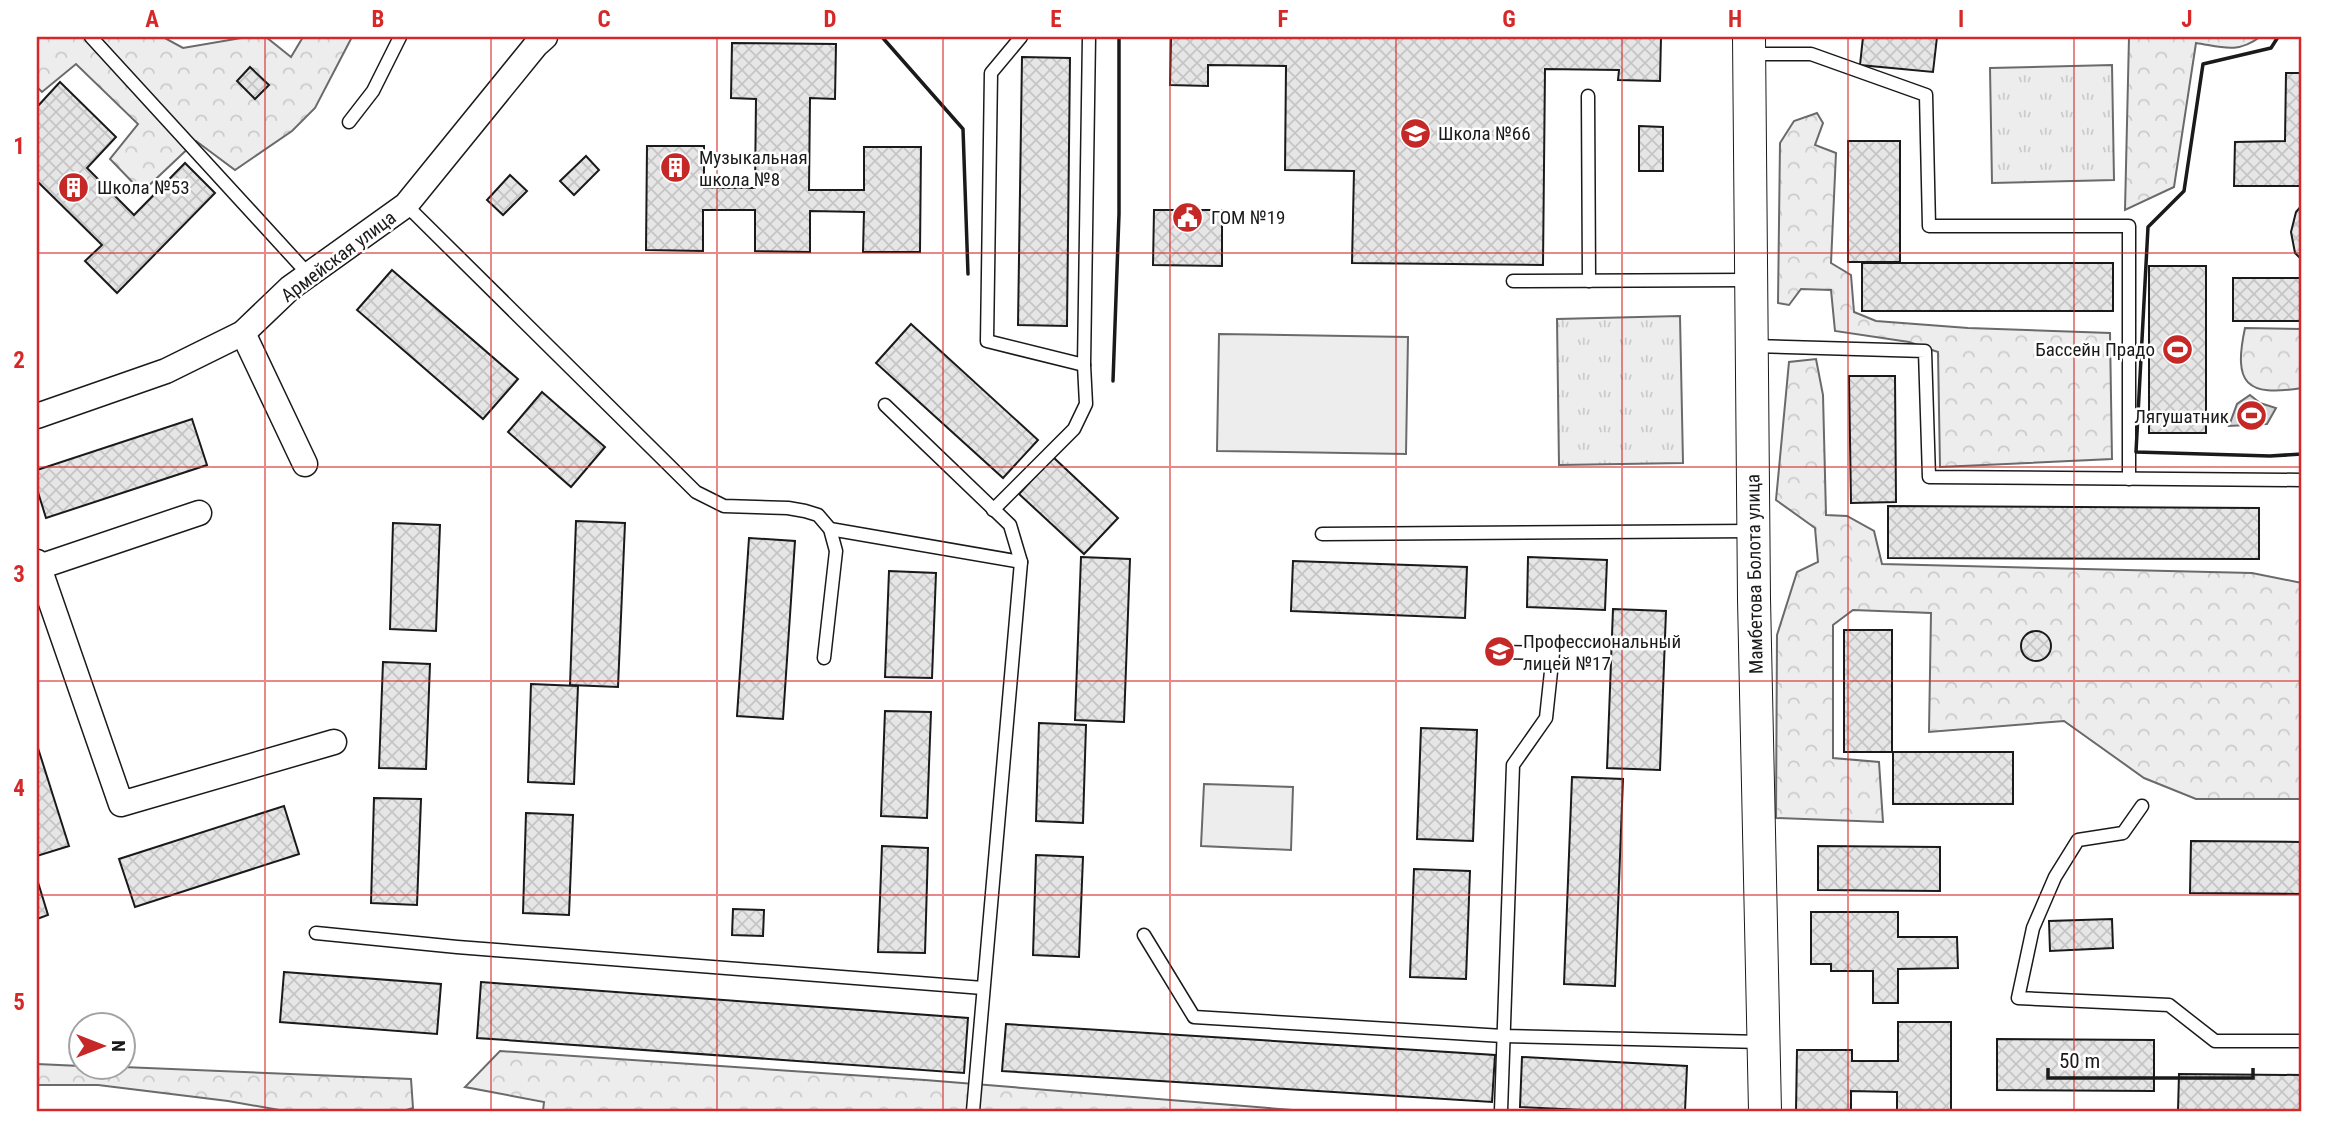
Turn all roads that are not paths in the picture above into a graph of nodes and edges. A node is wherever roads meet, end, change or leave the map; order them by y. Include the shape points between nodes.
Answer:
1 (91, 37) edge
2 (401, 37) edge
3 (1021, 37) edge
4 (1089, 37) edge
5 (537, 39) edge
6 (1749, 46) edge
7 (1588, 96) dead end
8 (349, 122) dead end
9 (407, 205) junction
10 (310, 275) junction
11 (1752, 280) junction
12 (1513, 281) dead end
13 (1588, 281) junction
14 (243, 333) junction
15 (1752, 346) junction
16 (1084, 365) junction
17 (886, 405) dead end
18 (37, 416) edge
19 (305, 464) dead end
20 (2129, 479) junction
21 (2302, 480) edge
22 (993, 510) junction
23 (199, 513) dead end
24 (830, 529) junction
25 (1753, 531) junction
26 (1322, 534) dead end
27 (1021, 562) junction
28 (38, 564) edge
29 (1500, 652) dead end
30 (824, 658) dead end
31 (334, 742) dead end
32 (2142, 806) dead end
33 (316, 933) dead end
34 (1144, 935) dead end
35 (983, 988) junction
36 (1503, 1036) junction
37 (2302, 1041) edge
38 (1763, 1042) junction
39 (973, 1111) edge
40 (1501, 1111) edge
41 (1765, 1111) edge

1 - 10 lane
2 - 8 lane via 373,91
3 - 16 lane via 991,73 988,341
4 - 16 lane
5 - 9 street, Армейская улица
6 - 11 street, Мамбетова Болота улица
6 - 20 lane via 1811,54 1926,95 1929,226 2129,226
7 - 13 lane
9 - 10 street, Армейская улица
9 - 24 lane via 696,492 724,506 805,511 818,515
10 - 14 street, Армейская улица
11 - 13 lane
11 - 15 street, Мамбетова Болота улица
12 - 13 lane
14 - 18 street, Армейская улица via 166,371
14 - 19 street
15 - 20 lane via 1925,351 1929,477
15 - 25 street, Мамбетова Болота улица
16 - 22 lane via 1086,404 1073,429
17 - 22 lane
20 - 21 lane
22 - 27 lane via 1010,526
23 - 28 street
24 - 27 lane
24 - 30 lane via 836,551
25 - 26 lane
25 - 38 street, Мамбетова Болота улица
27 - 35 lane
28 - 31 street via 121,804
29 - 36 lane via 1553,653 1546,718 1513,765
32 - 37 lane via 2123,833 2078,840 2055,877 2033,928 2018,998 2169,1005 2215,1041
33 - 35 lane
34 - 36 lane via 1194,1017
35 - 39 lane
36 - 38 lane
36 - 40 lane
38 - 41 street, Мамбетова Болота улица

